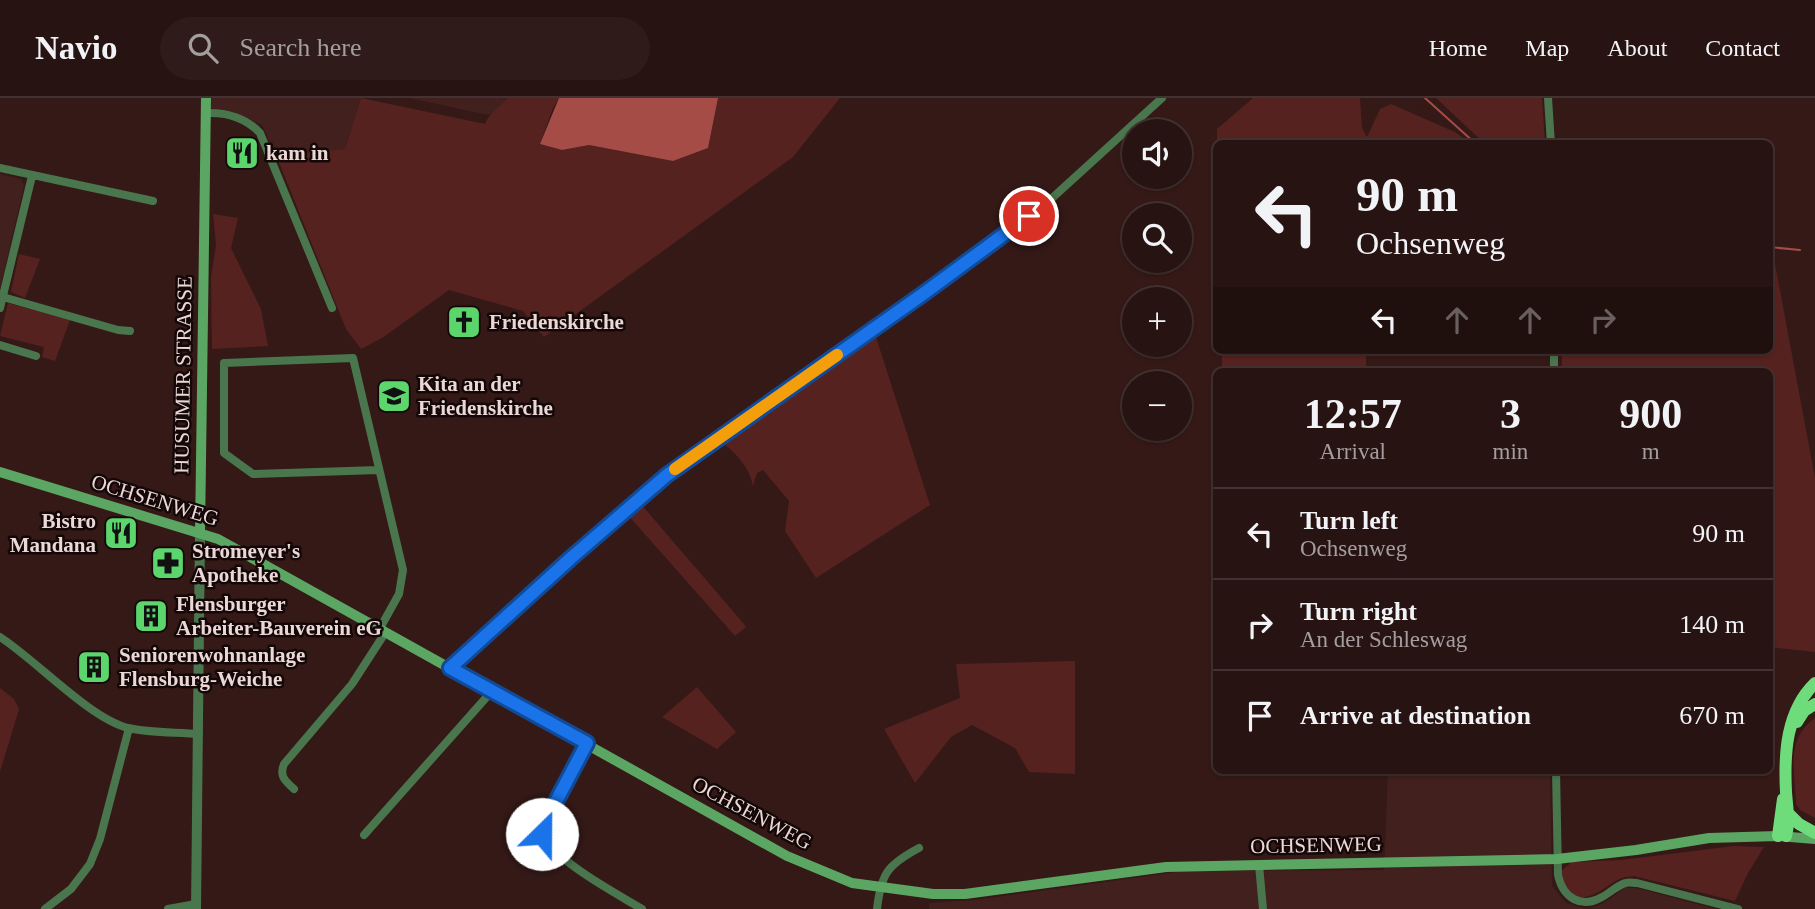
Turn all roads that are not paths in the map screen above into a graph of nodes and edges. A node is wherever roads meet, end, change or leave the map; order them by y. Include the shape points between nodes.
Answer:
1 (206, 98) edge
2 (1162, 98) edge
3 (1548, 98) edge
4 (206, 113) junction
5 (1551, 140) edge
6 (0, 168) edge
7 (32, 176) junction
8 (153, 201) dead end
9 (3, 297) junction
10 (0, 309) edge
11 (332, 309) dead end
12 (130, 331) dead end
13 (0, 345) edge
14 (36, 356) dead end
15 (379, 470) junction
16 (0, 472) edge
17 (200, 533) junction
18 (382, 632) junction
19 (0, 637) edge
20 (450, 668) junction
21 (1815, 683) edge
22 (492, 691) junction
23 (1815, 704) edge
24 (129, 728) junction
25 (199, 734) junction
26 (1787, 737) junction
27 (587, 743) junction
28 (1556, 774) edge
29 (1786, 778) junction
30 (294, 789) dead end
31 (1789, 814) junction
32 (1815, 833) edge
33 (364, 835) dead end
34 (1782, 836) junction
35 (1815, 839) edge
36 (919, 848) dead end
37 (1557, 859) junction
38 (1259, 865) junction
39 (879, 888) junction
40 (196, 907) edge
41 (45, 909) edge
42 (168, 909) edge
43 (642, 909) edge
44 (877, 909) edge
45 (1262, 909) edge
46 (1738, 909) edge

1 - 4 main road, HUSUMER STRASSE
2 - 20 street via 1050,200 667,475
3 - 5 street
4 - 11 street via 229,114 260,133
4 - 17 main road, HUSUMER STRASSE
6 - 7 street
7 - 8 street
7 - 9 street
9 - 10 street
9 - 12 street
13 - 14 street
15 - 15 street via 353,358 224,363 224,453 253,474
15 - 18 street via 403,570 399,594
16 - 17 main road, OCHSENWEG
17 - 18 main road, OCHSENWEG
17 - 25 street, HUSUMER STRASSE
18 - 20 main road, OCHSENWEG
18 - 30 street via 352,684 284,764 283,778
19 - 24 street via 90,707
20 - 22 main road, OCHSENWEG
21 - 26 highway via 1793,714
22 - 27 main road, OCHSENWEG
22 - 33 street
23 - 26 highway via 1804,711
24 - 25 street
24 - 41 street via 90,864 71,889
25 - 40 street, HUSUMER STRASSE
26 - 29 highway
27 - 39 main road, OCHSENWEG via 788,856 852,883
27 - 43 street via 542,834 587,875
28 - 37 street
29 - 31 highway
29 - 34 highway
31 - 32 highway
31 - 34 highway
34 - 35 main road, OCHSENWEG
34 - 37 main road, OCHSENWEG via 1709,838
36 - 39 street via 892,864
37 - 38 main road, OCHSENWEG
37 - 46 street via 1560,884 1576,902 1590,903 1625,883 1637,883
38 - 39 main road, OCHSENWEG via 1166,867 965,894
38 - 45 street
39 - 44 street
40 - 42 street

